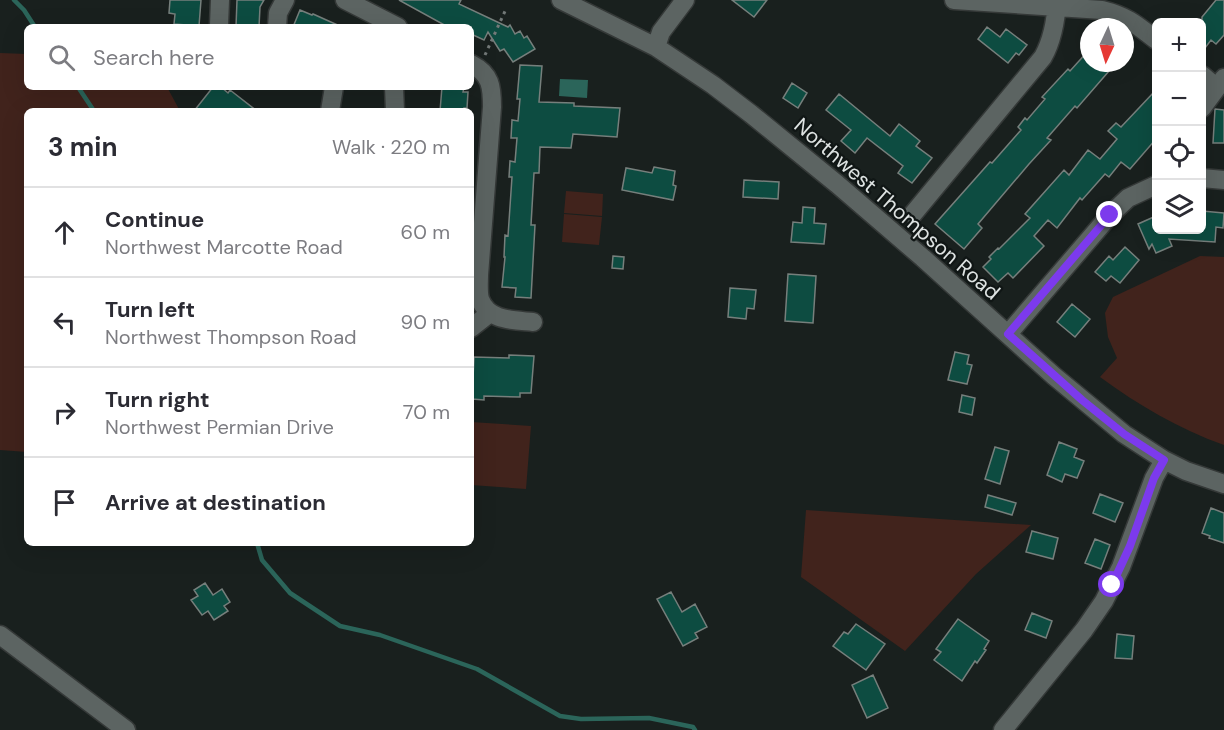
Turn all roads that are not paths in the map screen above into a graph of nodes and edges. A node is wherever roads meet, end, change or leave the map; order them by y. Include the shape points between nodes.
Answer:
1 (220, 0) edge
2 (285, 0) edge
3 (345, 0) edge
4 (685, 0) edge
5 (954, 0) edge
6 (574, 3) edge
7 (1057, 3) edge
8 (219, 24) edge
9 (277, 24) edge
10 (388, 24) edge
11 (1152, 37) edge
12 (656, 47) junction
13 (475, 66) edge
14 (1206, 77) edge
15 (1220, 83) edge
16 (334, 90) edge
17 (394, 90) edge
18 (1206, 102) edge
19 (330, 108) edge
20 (395, 108) edge
21 (1206, 178) edge
22 (1224, 180) edge
23 (1152, 187) edge
24 (913, 214) dead end
25 (490, 314) junction
26 (533, 322) dead end
27 (474, 326) edge
28 (1008, 334) junction
29 (1164, 460) junction
30 (1224, 484) edge
31 (0, 635) edge
32 (126, 730) edge
33 (1003, 730) edge

1 - 8 street
2 - 9 street
3 - 10 street
4 - 12 street via 661,32
5 - 7 street
6 - 12 street, Northwest Thompson Road
7 - 11 street via 1114,13 1133,21
7 - 24 street via 1051,42 1043,57
12 - 28 street, Northwest Thompson Road via 786,142
13 - 25 street via 488,77 492,90 479,275 480,298
14 - 15 street
15 - 18 street
16 - 19 street
17 - 20 street
21 - 22 street
23 - 28 street via 1128,198 1110,215
25 - 26 street
25 - 27 street
28 - 29 street, Northwest Thompson Road via 1124,434
29 - 30 street, Northwest Thompson Road
29 - 33 street via 1104,601
31 - 32 street

